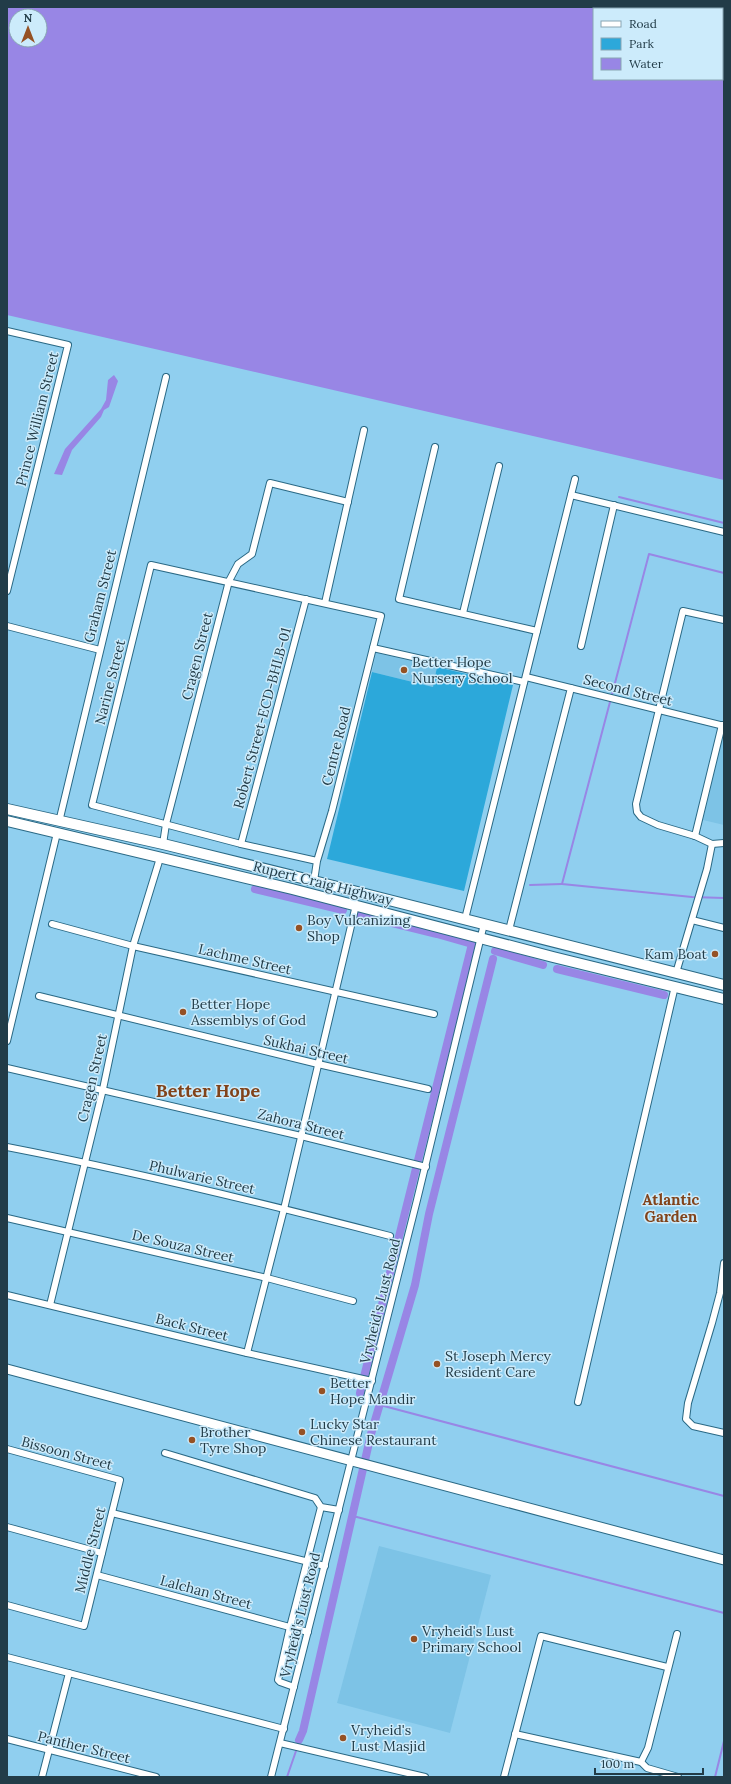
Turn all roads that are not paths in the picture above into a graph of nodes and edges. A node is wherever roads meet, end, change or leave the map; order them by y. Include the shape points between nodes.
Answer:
1 (7, 331) edge
2 (166, 376) dead end
3 (364, 430) dead end
4 (435, 447) dead end
5 (499, 466) dead end
6 (574, 479) dead end
7 (571, 495) junction
8 (348, 502) junction
9 (614, 505) junction
10 (724, 532) edge
11 (229, 581) junction
12 (7, 591) edge
13 (306, 599) junction
14 (325, 603) junction
15 (463, 614) junction
16 (724, 620) edge
17 (7, 626) edge
18 (537, 631) junction
19 (581, 646) dead end
20 (374, 648) junction
21 (100, 650) junction
22 (525, 680) junction
23 (571, 688) junction
24 (658, 710) junction
25 (723, 726) edge
26 (7, 809) edge
27 (7, 821) edge
28 (59, 822) junction
29 (166, 824) junction
30 (57, 833) junction
31 (695, 836) junction
32 (724, 843) edge
33 (163, 844) junction
34 (241, 844) junction
35 (712, 844) junction
36 (160, 858) junction
37 (317, 861) junction
38 (314, 881) junction
39 (356, 905) junction
40 (465, 919) junction
41 (692, 920) junction
42 (52, 924) dead end
43 (484, 924) junction
44 (724, 928) edge
45 (509, 930) junction
46 (481, 938) junction
47 (133, 946) junction
48 (676, 973) junction
49 (675, 986) junction
50 (724, 986) edge
51 (335, 991) junction
52 (39, 996) dead end
53 (724, 999) edge
54 (434, 1014) dead end
55 (120, 1016) junction
56 (7, 1041) edge
57 (318, 1064) junction
58 (7, 1068) edge
59 (103, 1089) junction
60 (428, 1089) dead end
61 (301, 1136) junction
62 (7, 1147) edge
63 (84, 1162) junction
64 (424, 1166) junction
65 (284, 1209) junction
66 (7, 1218) edge
67 (67, 1232) junction
68 (390, 1236) dead end
69 (724, 1263) edge
70 (267, 1278) junction
71 (7, 1295) edge
72 (353, 1301) dead end
73 (50, 1305) junction
74 (247, 1353) junction
75 (7, 1369) edge
76 (370, 1380) junction
77 (578, 1402) dead end
78 (724, 1433) edge
79 (7, 1449) edge
80 (165, 1453) dead end
81 (360, 1462) junction
82 (120, 1480) joint
83 (321, 1507) junction
84 (339, 1510) junction
85 (112, 1513) junction
86 (7, 1527) edge
87 (102, 1553) junction
88 (724, 1560) edge
89 (308, 1562) junction
90 (324, 1566) junction
91 (97, 1575) junction
92 (7, 1605) edge
93 (290, 1628) junction
94 (308, 1632) junction
95 (677, 1634) dead end
96 (7, 1657) edge
97 (667, 1667) junction
98 (69, 1673) junction
99 (294, 1687) junction
100 (284, 1729) junction
101 (515, 1734) junction
102 (7, 1739) edge
103 (280, 1743) junction
104 (49, 1750) junction
105 (641, 1762) junction
106 (42, 1777) edge
107 (156, 1777) edge
108 (271, 1777) edge
109 (423, 1777) edge
110 (504, 1777) edge
111 (678, 1777) edge

1 - 12 street, Prince William Street via 68,346
2 - 21 street, Graham Street
3 - 8 street
4 - 15 street via 399,599
5 - 15 street
6 - 7 street
7 - 9 street
7 - 18 street
8 - 11 street, Cragen Street via 270,483 252,554 238,564
8 - 14 street
9 - 10 street
9 - 19 street
11 - 13 street
11 - 29 street, Cragen Street
11 - 29 street, Narine Street via 152,565 92,805
13 - 14 street
13 - 34 street, Robert Street-ECD-BHLB-01
14 - 20 street, Centre Road via 381,616
15 - 18 street
16 - 24 street via 682,611
17 - 21 street
18 - 22 street
20 - 22 street, Second Street
20 - 37 street, Centre Road
21 - 28 street, Graham Street
22 - 23 street, Second Street
22 - 40 street
23 - 24 street, Second Street
23 - 45 street
24 - 25 street, Second Street
24 - 31 street via 636,804 637,812 641,817 658,825
25 - 31 street
26 - 28 main road, Rupert Craig Highway
27 - 30 main road, Rupert Craig Highway
28 - 33 main road, Rupert Craig Highway
29 - 33 street, Cragen Street
29 - 34 street
30 - 36 main road, Rupert Craig Highway
30 - 56 street
31 - 35 street
32 - 35 street
33 - 38 main road, Rupert Craig Highway
34 - 37 street
35 - 41 street
36 - 39 main road, Rupert Craig Highway
36 - 47 street, Cragen Street
37 - 38 street, Centre Road
38 - 40 main road, Rupert Craig Highway
39 - 46 main road, Rupert Craig Highway
39 - 51 street
40 - 43 main road, Rupert Craig Highway
41 - 44 street
41 - 48 street
42 - 47 street, Lachme Street
43 - 45 main road, Rupert Craig Highway
43 - 46 street, Vryheid's Lust Road
45 - 48 main road, Rupert Craig Highway
46 - 49 main road, Rupert Craig Highway
46 - 64 street, Vryheid's Lust Road
47 - 51 street, Lachme Street
47 - 55 street, Cragen Street
48 - 50 main road, Rupert Craig Highway
49 - 53 main road, Rupert Craig Highway
49 - 77 street
51 - 54 street, Lachme Street
51 - 57 street
52 - 55 street, Sukhai Street
55 - 57 street, Sukhai Street
55 - 59 street, Cragen Street
57 - 60 street, Sukhai Street
57 - 61 street
58 - 59 street, Zahora Street
59 - 61 street, Zahora Street
59 - 63 street, Cragen Street
61 - 64 street, Zahora Street
61 - 65 street
62 - 63 street, Phulwarie Street
63 - 65 street, Phulwarie Street
63 - 67 street, Cragen Street
64 - 76 street, Vryheid's Lust Road
65 - 68 street, Phulwarie Street
65 - 70 street
66 - 67 street, De Souza Street
67 - 70 street, De Souza Street
67 - 73 street, Cragen Street
69 - 78 street via 720,1293 688,1403 686,1419 693,1426
70 - 72 street, De Souza Street
70 - 74 street
71 - 73 street, Back Street
73 - 74 street, Back Street
74 - 76 street, Back Street
75 - 81 main road
76 - 81 street, Vryheid's Lust Road
79 - 82 street, Bissoon Street
80 - 83 street via 315,1498
81 - 84 street, Vryheid's Lust Road
81 - 88 main road
82 - 85 street, Middle Street
83 - 84 street
83 - 89 street
84 - 90 street, Vryheid's Lust Road
85 - 87 street, Middle Street
85 - 89 street
86 - 87 street
87 - 91 street, Middle Street
89 - 90 street
89 - 93 street
90 - 94 street, Vryheid's Lust Road
91 - 92 street, Middle Street via 84,1626
91 - 93 street, Lalchan Street
93 - 94 street, Lalchan Street
93 - 99 street via 278,1680
94 - 99 street, Vryheid's Lust Road
95 - 97 street
96 - 98 street
97 - 101 street via 540,1636
97 - 105 street via 648,1748
98 - 100 street
98 - 104 street
99 - 100 street, Vryheid's Lust Road
100 - 103 street, Vryheid's Lust Road
101 - 105 street
101 - 110 street
102 - 104 street, Panther Street
103 - 108 street, Vryheid's Lust Road
103 - 109 street
104 - 106 street
104 - 107 street, Panther Street
105 - 111 street via 647,1768

